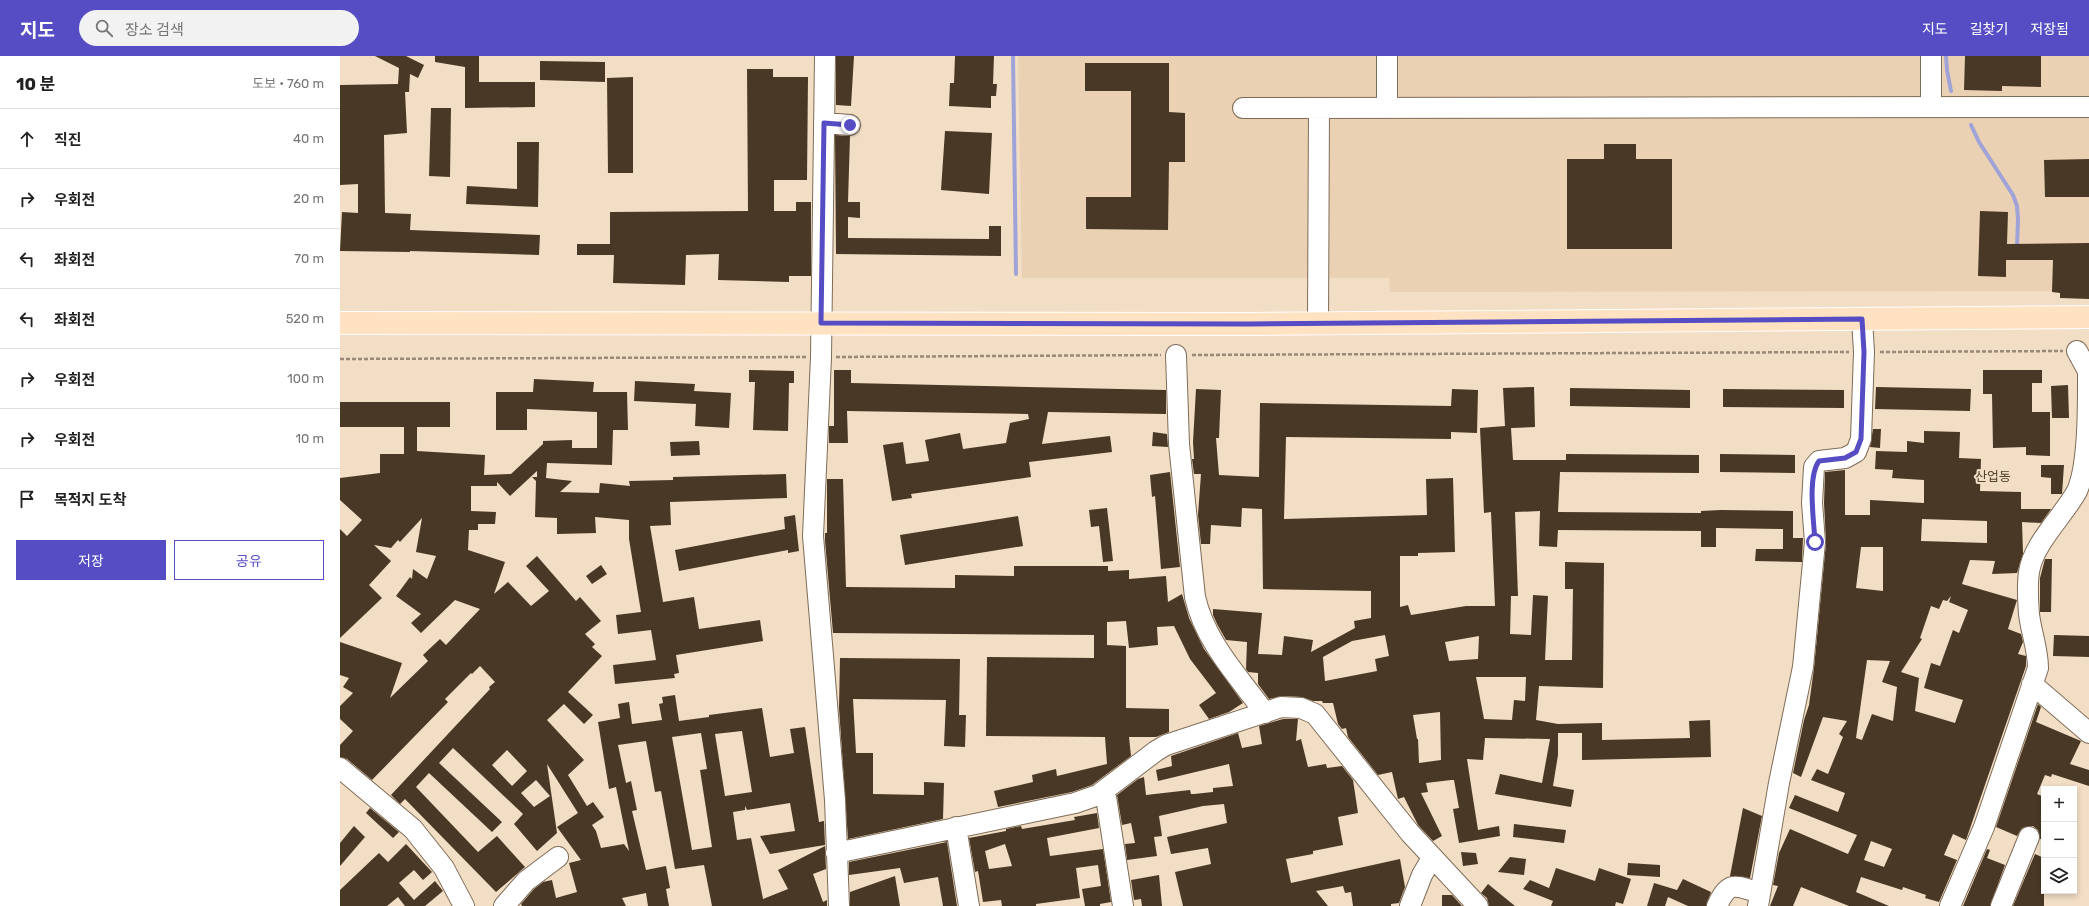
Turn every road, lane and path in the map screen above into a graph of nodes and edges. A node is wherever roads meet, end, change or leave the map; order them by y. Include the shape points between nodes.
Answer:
1 (825, 56) edge
2 (1387, 56) edge
3 (1931, 56) edge
4 (1931, 107) junction
5 (2089, 107) edge
6 (1243, 108) dead end
7 (1319, 108) junction
8 (1387, 108) junction
9 (824, 123) junction
10 (850, 125) dead end
11 (2089, 317) edge
12 (1862, 319) junction
13 (340, 323) edge
14 (821, 323) junction
15 (1318, 323) junction
16 (2077, 351) joint
17 (1864, 352) junction
18 (1176, 355) junction
19 (820, 357) junction
20 (340, 359) edge
21 (2088, 372) edge
22 (2032, 684) junction
23 (1265, 713) junction
24 (2089, 733) edge
25 (340, 768) edge
26 (1098, 795) junction
27 (956, 826) junction
28 (2029, 837) dead end
29 (836, 853) junction
30 (558, 856) dead end
31 (1432, 858) junction
32 (1759, 900) edge
33 (464, 906) edge
34 (504, 906) edge
35 (839, 906) edge
36 (969, 906) edge
37 (1122, 906) edge
38 (1410, 906) edge
39 (1478, 906) edge
40 (1717, 906) edge
41 (1950, 906) edge
42 (2001, 906) edge

1 - 9 street
2 - 8 street
3 - 4 street
4 - 5 street
4 - 8 street
6 - 7 street
7 - 8 street
7 - 15 street
9 - 10 street
9 - 14 street
11 - 12 main road
12 - 15 main road
12 - 17 street
13 - 14 main road
14 - 15 main road
14 - 19 street
16 - 17 path
16 - 21 street
17 - 18 path
17 - 32 street via 1861,439 1856,452 1845,458 1819,461 1814,467 1812,503 1815,542 1803,667 1778,783
18 - 19 path
18 - 23 street via 1179,444 1199,615 1209,637
19 - 20 path
19 - 29 street via 814,536 835,800
21 - 22 street via 2088,435 2084,473 2078,490 2038,550 2029,571 2029,614 2038,656 2038,668
22 - 24 street
22 - 41 street via 1984,827
23 - 26 street via 1166,745
23 - 31 street via 1281,708 1301,708 1315,714
25 - 33 street via 413,829 444,868
26 - 27 street via 1075,803
26 - 37 street via 1106,797
27 - 29 street
27 - 36 street
28 - 42 street
29 - 35 street
30 - 34 street via 526,881
31 - 38 street via 1422,875
31 - 39 street
32 - 40 street via 1738,886 1723,891

